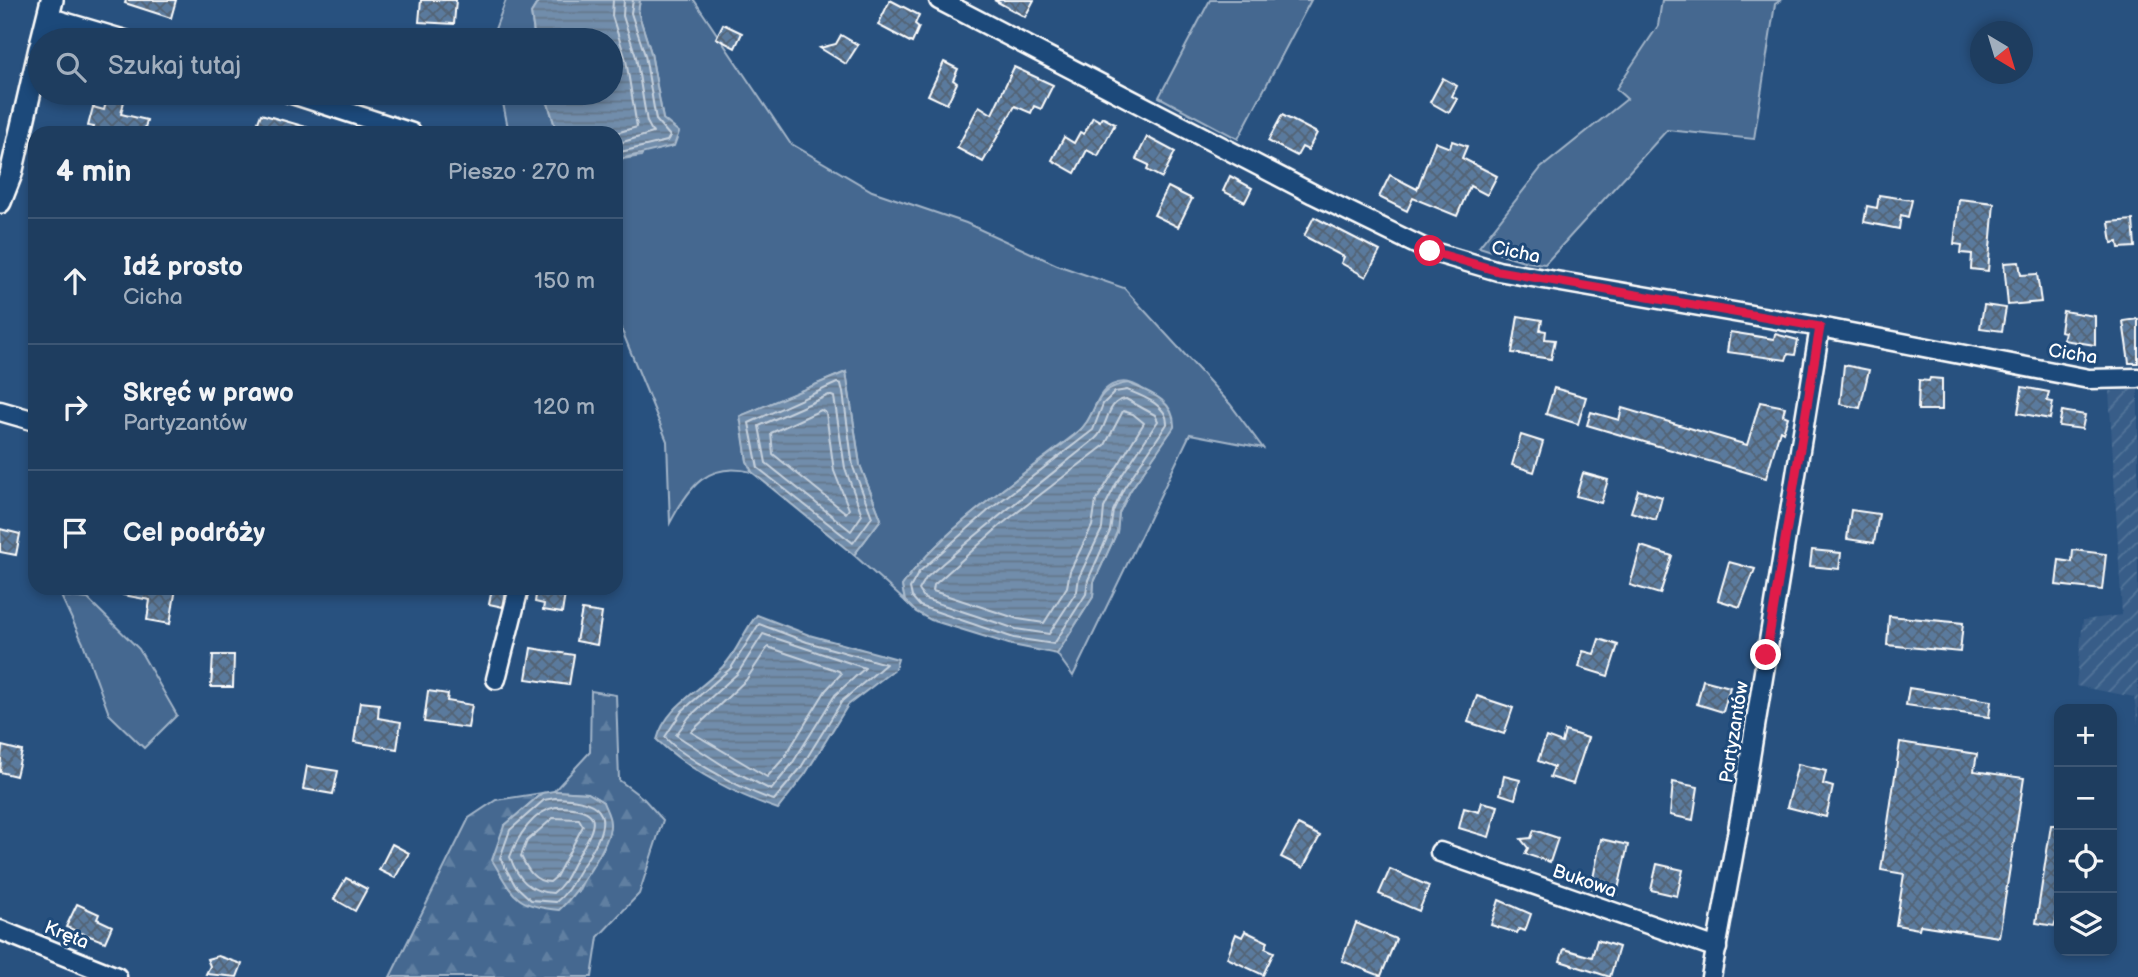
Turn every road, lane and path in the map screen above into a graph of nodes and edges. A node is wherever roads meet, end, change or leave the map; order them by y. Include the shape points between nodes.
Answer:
1 (939, 0) edge
2 (50, 8) edge
3 (45, 28) edge
4 (97, 28) edge
5 (28, 100) edge
6 (317, 105) edge
7 (366, 126) edge
8 (0, 202) edge
9 (1820, 327) junction
10 (2138, 378) edge
11 (0, 411) edge
12 (28, 419) edge
13 (517, 595) edge
14 (496, 680) dead end
15 (1440, 852) dead end
16 (0, 930) edge
17 (1717, 948) junction
18 (117, 977) edge
19 (1711, 977) edge

1 - 9 street, Cicha via 1430,251 1498,271
2 - 3 street
2 - 4 street
5 - 8 street
6 - 7 street
9 - 10 street, Cicha via 2089,379
9 - 17 street, Partyzantów
11 - 12 street
13 - 14 street
15 - 17 street, Bukowa
16 - 18 street, Kręta
17 - 19 street, Partyzantów

